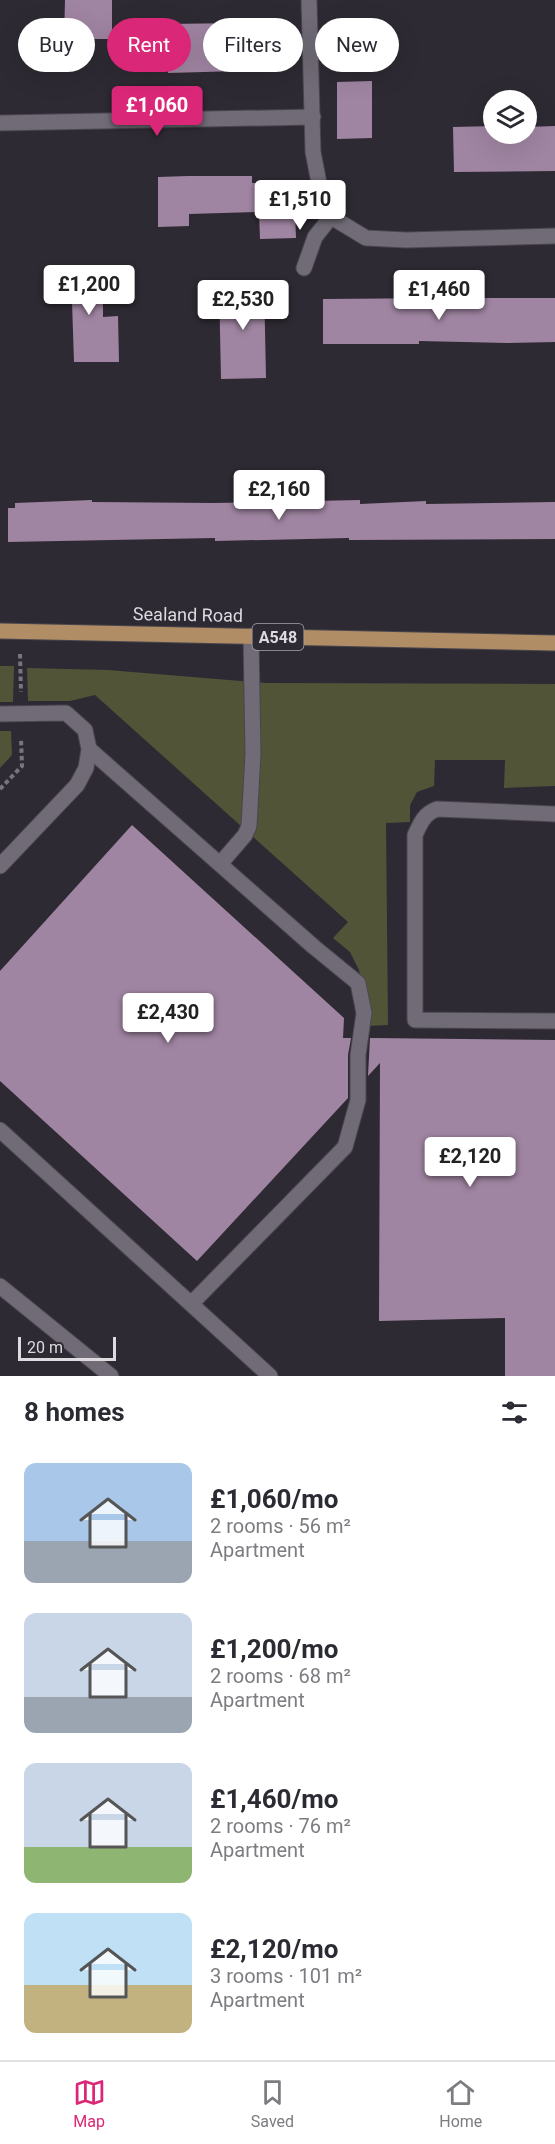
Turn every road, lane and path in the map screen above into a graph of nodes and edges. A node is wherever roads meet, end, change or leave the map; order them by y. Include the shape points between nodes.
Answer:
1 (309, 0) edge
2 (313, 117) junction
3 (0, 123) edge
4 (334, 213) junction
5 (555, 236) edge
6 (304, 268) dead end
7 (0, 631) edge
8 (252, 636) junction
9 (555, 643) edge
10 (0, 714) edge
11 (89, 749) junction
12 (555, 814) edge
13 (220, 864) junction
14 (0, 866) edge
15 (555, 1021) edge
16 (0, 1130) edge
17 (0, 1286) edge
18 (191, 1304) junction
19 (111, 1376) edge
20 (270, 1376) edge

1 - 2 street
2 - 3 street
2 - 4 street via 313,152 320,188
4 - 5 street via 338,221 366,238
4 - 6 street via 315,237
7 - 8 main road, Sealand Road / A548
8 - 9 main road, Sealand Road / A548
8 - 13 street via 254,754 249,826
10 - 11 street via 66,713 86,730
11 - 13 street
11 - 14 street via 86,768 77,785
12 - 15 street via 437,809 420,823 415,835 415,1020
13 - 18 street via 358,983 364,1013 358,1055 358,1100 345,1147
16 - 18 street
17 - 19 street
18 - 20 street

